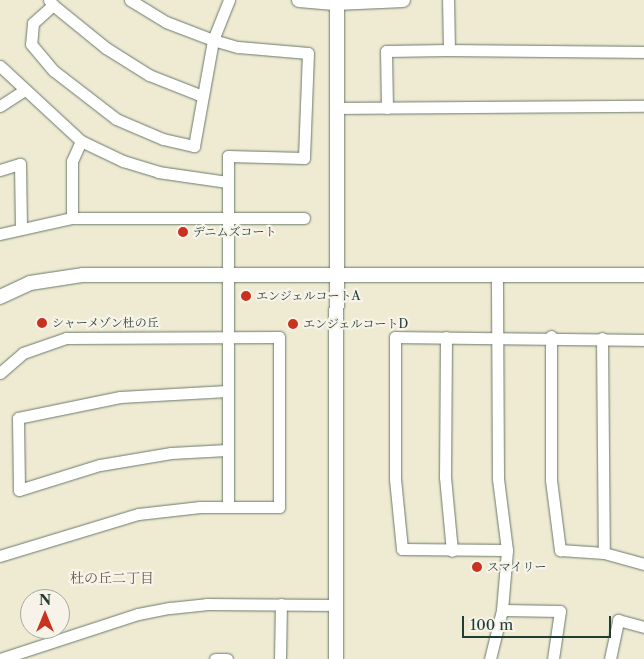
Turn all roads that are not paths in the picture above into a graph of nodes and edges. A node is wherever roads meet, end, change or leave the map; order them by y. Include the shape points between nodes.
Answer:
1 (130, 0) edge
2 (229, 0) edge
3 (299, 0) edge
4 (403, 0) edge
5 (448, 0) edge
6 (51, 3) edge
7 (337, 3) junction
8 (214, 40) junction
9 (449, 50) junction
10 (644, 52) edge
11 (0, 66) edge
12 (25, 90) junction
13 (202, 96) junction
14 (0, 106) edge
15 (644, 106) edge
16 (337, 108) junction
17 (387, 108) junction
18 (81, 141) junction
19 (0, 170) edge
20 (227, 182) junction
21 (72, 218) junction
22 (228, 218) junction
23 (304, 218) dead end
24 (21, 227) junction
25 (0, 234) edge
26 (337, 275) junction
27 (497, 275) junction
28 (644, 275) edge
29 (228, 276) junction
30 (0, 297) edge
31 (497, 335) junction
32 (446, 336) junction
33 (551, 336) junction
34 (227, 337) junction
35 (602, 338) junction
36 (644, 340) edge
37 (0, 373) edge
38 (227, 391) junction
39 (227, 450) junction
40 (228, 506) junction
41 (507, 550) junction
42 (452, 551) junction
43 (604, 553) junction
44 (0, 556) edge
45 (644, 564) edge
46 (281, 604) junction
47 (337, 605) junction
48 (502, 610) junction
49 (644, 627) edge
50 (0, 659) edge
51 (215, 659) edge
52 (227, 659) edge
53 (280, 659) edge
54 (336, 659) edge
55 (490, 659) edge
56 (553, 659) edge
57 (610, 659) edge

1 - 8 street via 166,22
2 - 8 street
3 - 7 street
4 - 7 street
5 - 9 street
6 - 13 street via 106,48 149,74
6 - 13 street via 33,23 30,44 78,93 116,119 163,139 194,146
7 - 16 street
8 - 13 street
8 - 20 street via 238,47 308,53 304,158 228,156
9 - 10 street
9 - 17 street via 386,51
11 - 12 street
12 - 14 street
12 - 18 street
15 - 17 street
16 - 17 street
16 - 26 street
18 - 20 street via 123,161 158,172
18 - 21 street via 72,161
19 - 24 street via 20,164
20 - 22 street
21 - 22 street
21 - 24 street
22 - 23 street
22 - 29 street
24 - 25 street
26 - 27 street
26 - 29 street
26 - 47 street
27 - 28 street
27 - 31 street
29 - 30 street via 56,277
29 - 34 street
31 - 32 street
31 - 33 street
31 - 41 street via 498,479
32 - 42 street via 445,477
32 - 42 street via 395,336 395,479 402,549
33 - 35 street
33 - 43 street via 552,480 560,550
34 - 37 street via 66,338 23,353
34 - 38 street
34 - 40 street via 279,337 278,507
35 - 36 street
35 - 43 street
38 - 39 street
38 - 39 street via 120,397 18,418 20,490 100,465 171,453
39 - 40 street
40 - 44 street via 138,514
41 - 42 street
41 - 48 street
43 - 45 street
46 - 47 street
46 - 50 street via 206,604 138,614
46 - 53 street
47 - 54 street
48 - 55 street
48 - 56 street via 560,611
49 - 57 street via 618,620
51 - 52 street

